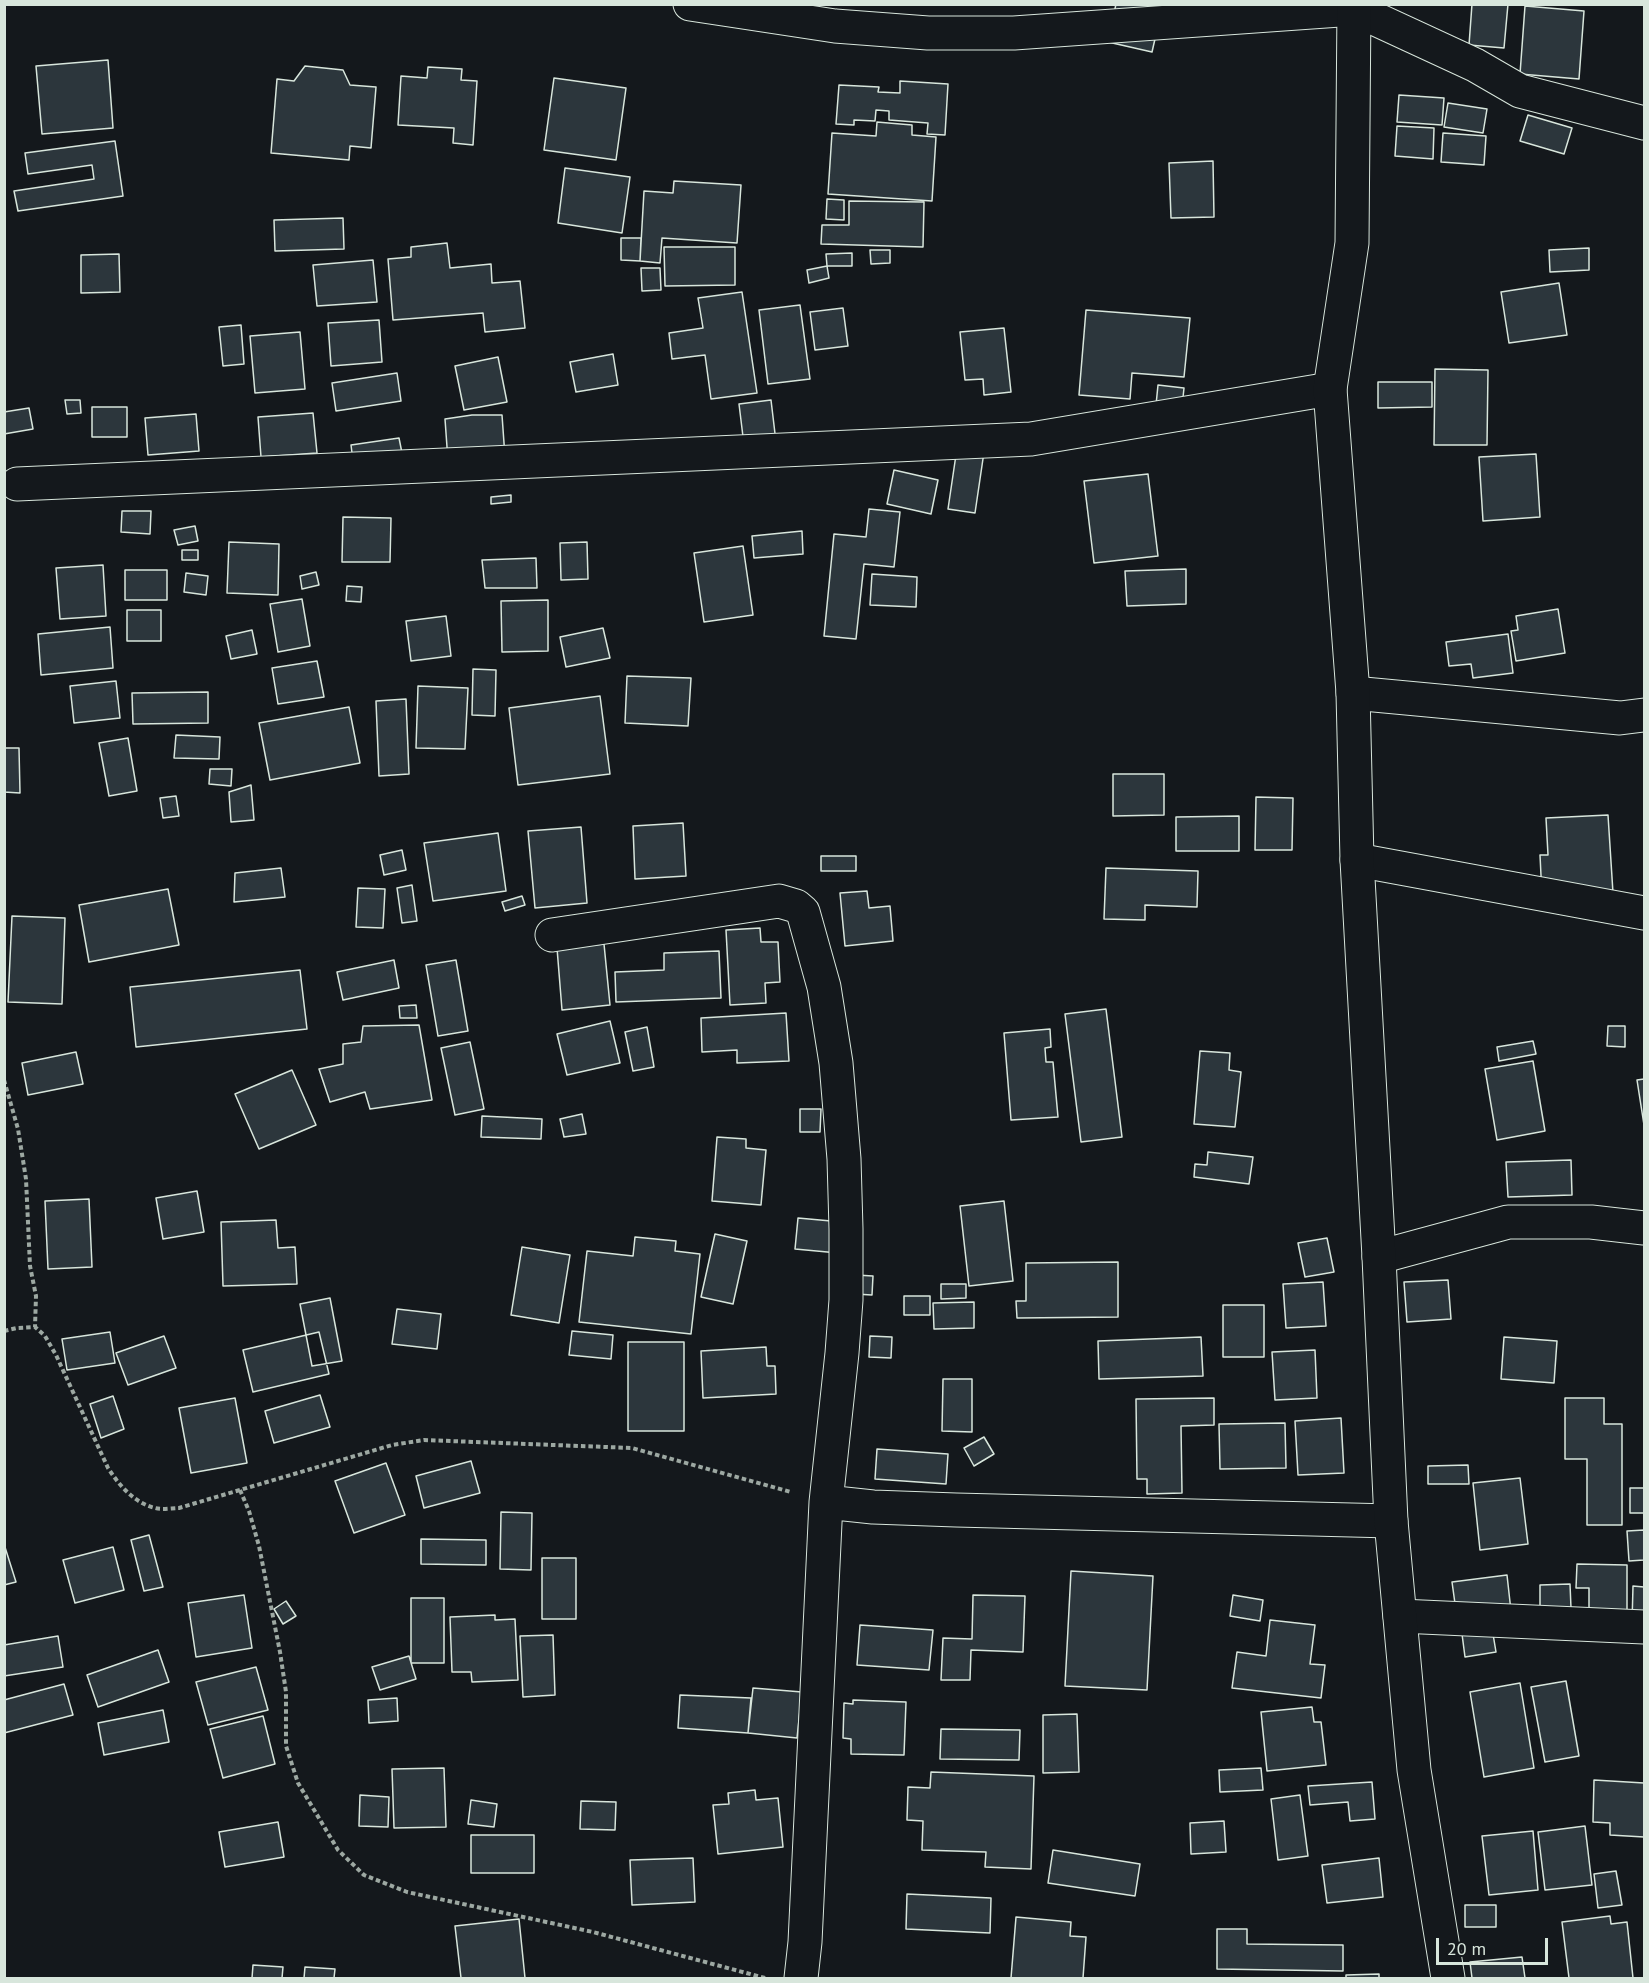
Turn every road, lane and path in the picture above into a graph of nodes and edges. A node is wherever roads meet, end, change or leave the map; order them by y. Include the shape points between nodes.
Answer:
1 (690, 4) edge
2 (1354, 7) edge
3 (1644, 123) edge
4 (1330, 388) junction
5 (17, 484) dead end
6 (1353, 693) junction
7 (1644, 716) edge
8 (1357, 860) junction
9 (1644, 913) edge
10 (552, 935) dead end
11 (4, 1080) edge
12 (1644, 1228) edge
13 (1379, 1257) junction
14 (34, 1328) junction
15 (4, 1331) edge
16 (240, 1490) junction
17 (826, 1502) junction
18 (1391, 1521) junction
19 (1400, 1617) junction
20 (1644, 1627) edge
21 (769, 1978) edge
22 (801, 1978) edge
23 (1448, 1978) edge

1 - 2 street via 835,26 928,33 1003,33
2 - 3 street via 1520,91
2 - 4 street via 1352,243
4 - 5 street via 1031,439
4 - 6 street
6 - 7 street via 1620,718
6 - 8 street
8 - 9 street
8 - 13 street
10 - 17 street via 779,901 803,912 824,987 836,1063 844,1159 846,1300
11 - 14 path via 18,1129 26,1179 30,1266 36,1296
12 - 13 street via 1591,1222 1508,1222
13 - 18 street
14 - 15 path
14 - 16 path via 45,1336 56,1355 108,1468 119,1485 137,1500 155,1508 179,1508
16 - 17 path via 392,1445 424,1440 632,1448
16 - 21 path via 259,1546 280,1652 286,1692 286,1746 298,1783 338,1850 364,1875 407,1892 593,1932
17 - 18 street via 956,1510
17 - 22 street
18 - 19 street
19 - 20 street
19 - 23 street via 1414,1770

